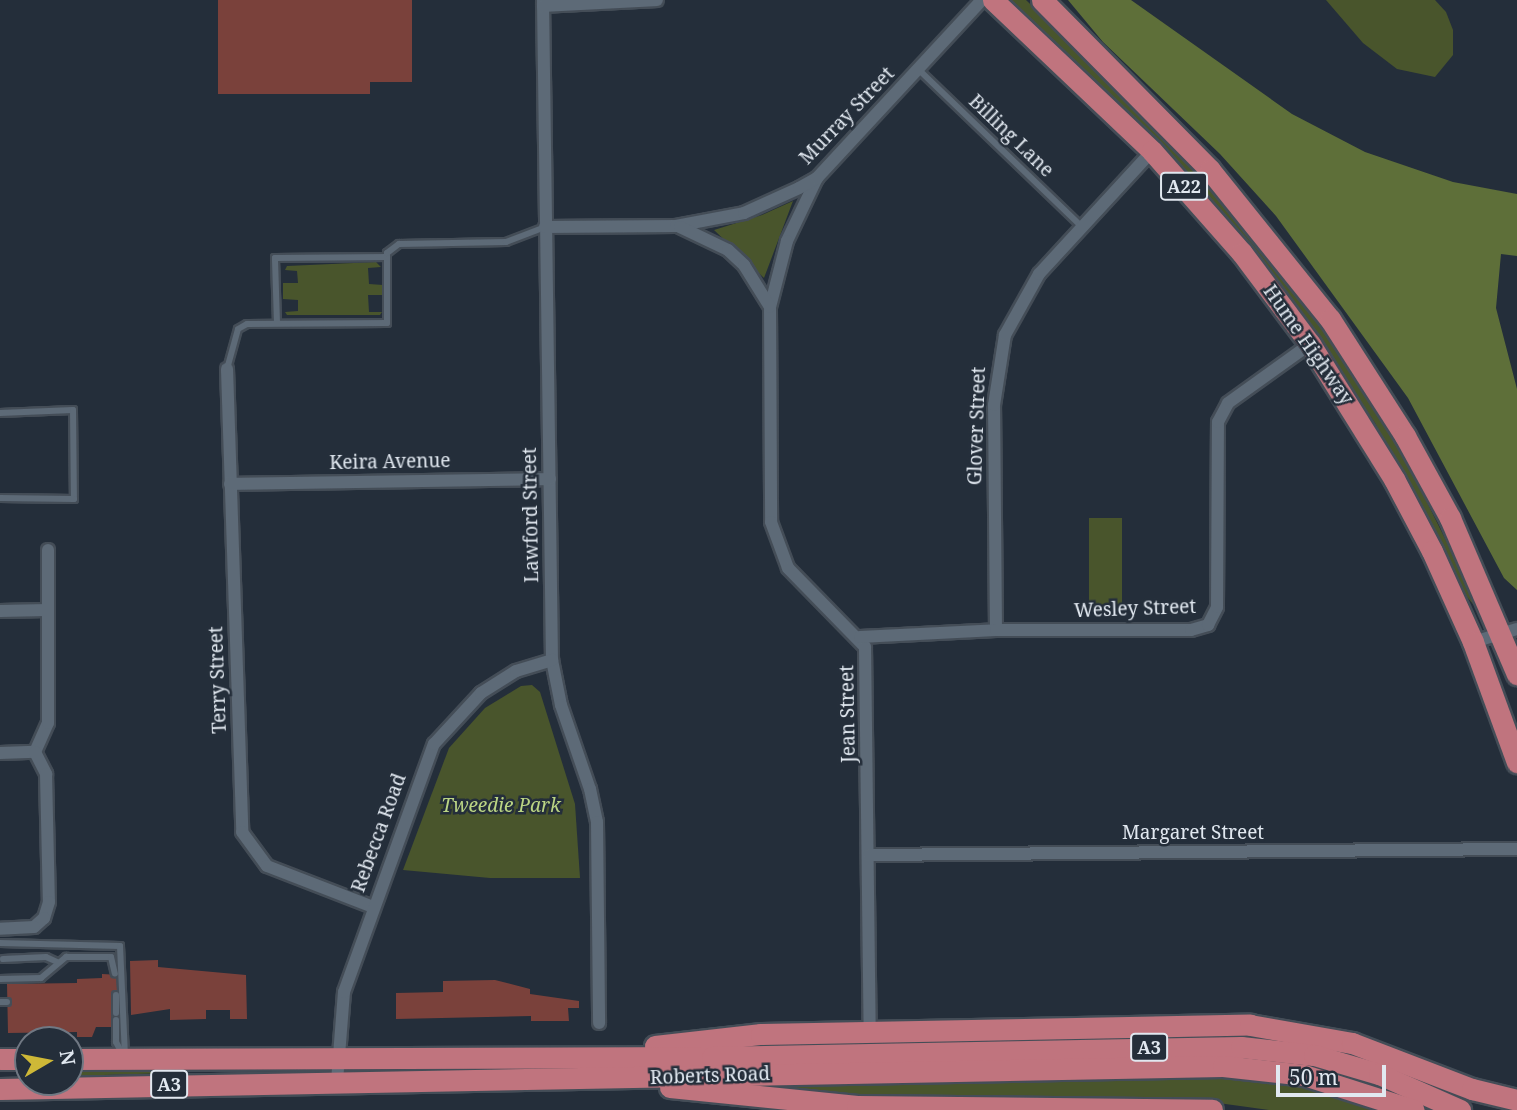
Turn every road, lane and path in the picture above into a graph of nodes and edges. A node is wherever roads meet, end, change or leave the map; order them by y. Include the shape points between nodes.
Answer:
1 (657, 0) edge
2 (982, 0) edge
3 (993, 0) edge
4 (1042, 0) edge
5 (543, 3) edge
6 (919, 70) junction
7 (1152, 151) junction
8 (817, 178) junction
9 (676, 226) junction
10 (1082, 226) junction
11 (545, 227) junction
12 (387, 257) junction
13 (770, 307) junction
14 (277, 323) junction
15 (1310, 344) junction
16 (227, 369) joint
17 (0, 413) edge
18 (550, 479) junction
19 (230, 484) junction
20 (0, 498) edge
21 (48, 550) dead end
22 (47, 610) junction
23 (0, 611) edge
24 (996, 630) junction
25 (1510, 631) edge
26 (860, 637) junction
27 (1474, 642) junction
28 (552, 660) junction
29 (1517, 674) edge
30 (35, 752) junction
31 (0, 753) edge
32 (1517, 761) edge
33 (1517, 849) edge
34 (869, 855) junction
35 (373, 907) junction
36 (0, 929) edge
37 (0, 943) edge
38 (3, 958) dead end
39 (57, 962) junction
40 (115, 974) dead end
41 (0, 979) edge
42 (116, 995) dead end
43 (599, 1023) dead end
44 (870, 1031) junction
45 (338, 1058) junction
46 (592, 1058) junction
47 (84, 1059) edge
48 (125, 1059) junction
49 (827, 1063) junction
50 (1444, 1078) junction
51 (609, 1079) junction
52 (337, 1081) junction
53 (0, 1089) edge
54 (1517, 1100) edge
55 (1212, 1110) edge
56 (1413, 1110) edge
57 (1461, 1110) edge

1 - 5 street
2 - 6 street, Murray Street
3 - 7 highway, Hume Highway / A22
4 - 25 highway, Hume Highway / A22 via 1210,170 1330,319 1430,481
5 - 11 street, Lawford Street
6 - 8 street, Murray Street
6 - 10 lane, Billing Lane
7 - 10 street, Glover Street
7 - 15 highway, Hume Highway / A22 via 1242,253
8 - 9 street, Murray Street via 744,213
8 - 13 street, Jean Street via 787,241
9 - 11 street, Murray Street
9 - 13 street via 728,250 744,265
10 - 24 street, Glover Street via 1022,299 996,367
11 - 12 lane via 506,242 399,244
11 - 18 street, Lawford Street
12 - 14 lane via 387,323
12 - 14 lane via 275,258
13 - 26 street, Jean Street via 775,538 788,568
14 - 16 lane via 242,325
15 - 24 street, Wesley Street via 1228,403 1218,422 1217,607 1208,625 1191,631
15 - 27 highway, Hume Highway / A22 via 1394,479
16 - 19 street, Terry Street
17 - 20 lane via 73,410 74,499
18 - 19 street, Keira Avenue
18 - 28 street, Lawford Street
19 - 35 street, Terry Street via 242,832 267,866
21 - 22 street
22 - 23 street
22 - 30 street via 48,723
24 - 26 street, Wesley Street
25 - 27 street
25 - 29 highway, Hume Highway / A22
26 - 34 street, Jean Street via 867,661
27 - 32 highway, Hume Highway / A22
28 - 35 street, Rebecca Road via 523,668 493,685 440,734 422,770
28 - 43 street, Lawford Street via 597,822
30 - 31 street
30 - 36 street via 48,784 49,902 44,918 34,926
33 - 34 street, Margaret Street
34 - 44 street, Jean Street
35 - 45 street, Rebecca Road via 344,992
37 - 48 lane via 120,946
38 - 39 lane via 46,957
39 - 40 lane via 66,957 106,956 113,960
39 - 41 lane via 41,978
42 - 48 lane via 116,1042
44 - 46 highway via 714,1038
44 - 50 highway via 1250,1025 1352,1043
45 - 46 highway, Roberts Road / A3
45 - 48 highway, Roberts Road / A3
45 - 52 street, Rebecca Road
46 - 49 highway, Roberts Road / A3
47 - 48 highway, Roberts Road / A3
49 - 51 highway, Roberts Road / A3
49 - 56 highway, Roberts Road / A3 via 1223,1066 1304,1075
49 - 57 highway, Roberts Road / A3 via 1202,1046 1278,1049 1379,1074
50 - 54 highway
50 - 57 highway via 1460,1099
51 - 52 highway, Roberts Road / A3
51 - 55 highway via 857,1106
52 - 53 highway, Roberts Road / A3

